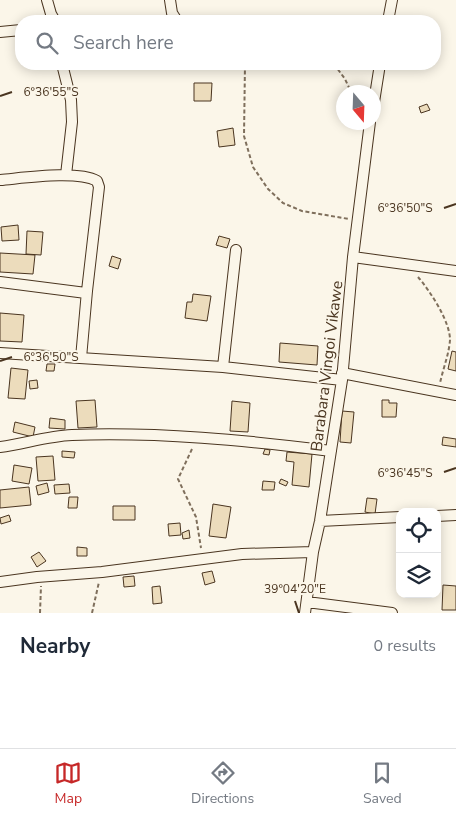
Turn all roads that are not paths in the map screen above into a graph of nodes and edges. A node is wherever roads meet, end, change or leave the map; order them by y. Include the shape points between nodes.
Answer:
1 (47, 0) edge
2 (170, 0) edge
3 (392, 0) edge
4 (53, 15) edge
5 (173, 15) edge
6 (389, 15) edge
7 (15, 31) edge
8 (0, 32) edge
9 (64, 70) edge
10 (379, 70) edge
11 (377, 85) edge
12 (369, 130) edge
13 (66, 175) junction
14 (0, 180) edge
15 (236, 250) dead end
16 (353, 257) junction
17 (456, 271) edge
18 (0, 282) edge
19 (86, 292) junction
20 (0, 353) edge
21 (81, 358) junction
22 (223, 367) junction
23 (342, 376) junction
24 (456, 395) edge
25 (0, 447) edge
26 (331, 451) junction
27 (456, 515) edge
28 (441, 516) edge
29 (396, 517) edge
30 (320, 521) junction
31 (313, 552) junction
32 (0, 582) edge
33 (307, 602) junction
34 (305, 613) edge
35 (392, 613) edge

1 - 4 street
2 - 5 street
3 - 6 street
7 - 8 street
9 - 13 street via 71,100 72,122
10 - 11 street
12 - 16 street, Barabara Vingoi Vikawe
13 - 14 street
13 - 19 street via 98,181
15 - 22 street
16 - 17 street
16 - 23 street, Barabara Vingoi Vikawe
18 - 19 street
19 - 21 street
20 - 21 street
21 - 22 street
22 - 23 street
23 - 24 street
23 - 26 street, Barabara Vingoi Vikawe
25 - 26 street via 70,435 125,434 255,442
26 - 30 street, Barabara Vingoi Vikawe
27 - 28 street
29 - 30 street
30 - 31 street, Barabara Vingoi Vikawe
31 - 32 street via 242,554
31 - 33 street, Barabara Vingoi Vikawe
33 - 34 street, Barabara Vingoi Vikawe
33 - 35 street

